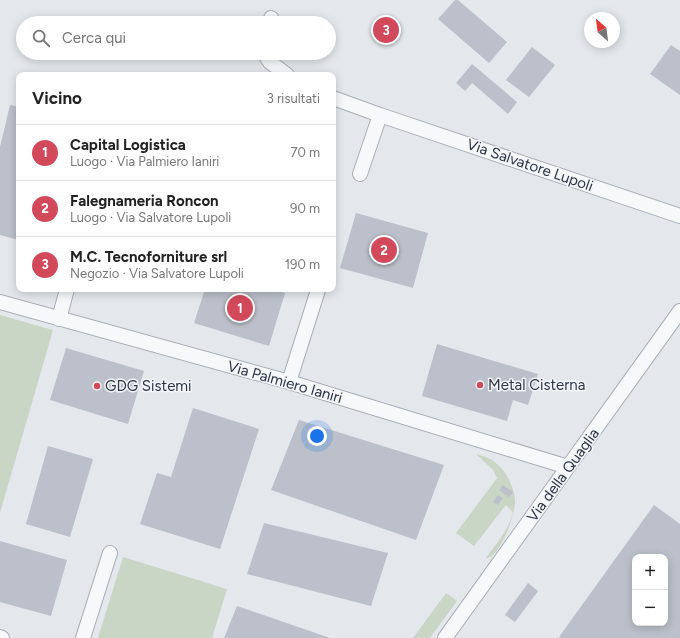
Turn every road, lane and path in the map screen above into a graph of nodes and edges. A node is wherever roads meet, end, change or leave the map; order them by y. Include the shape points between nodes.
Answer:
1 (269, 60) edge
2 (284, 72) edge
3 (336, 99) edge
4 (380, 115) junction
5 (360, 174) dead end
6 (680, 216) edge
7 (66, 292) edge
8 (317, 292) edge
9 (0, 302) edge
10 (680, 311) edge
11 (59, 319) junction
12 (290, 382) junction
13 (568, 467) junction
14 (110, 553) dead end
15 (83, 638) edge
16 (445, 638) edge

1 - 2 street
3 - 4 street, Via Salvatore Lupoli
4 - 5 street
4 - 6 street, Via Salvatore Lupoli
7 - 11 street
8 - 12 street
9 - 11 street, Via Palmiero Ianiri
10 - 13 street, Via della Quaglia
11 - 12 street, Via Palmiero Ianiri
12 - 13 street, Via Palmiero Ianiri
13 - 16 street, Via della Quaglia
14 - 15 street

